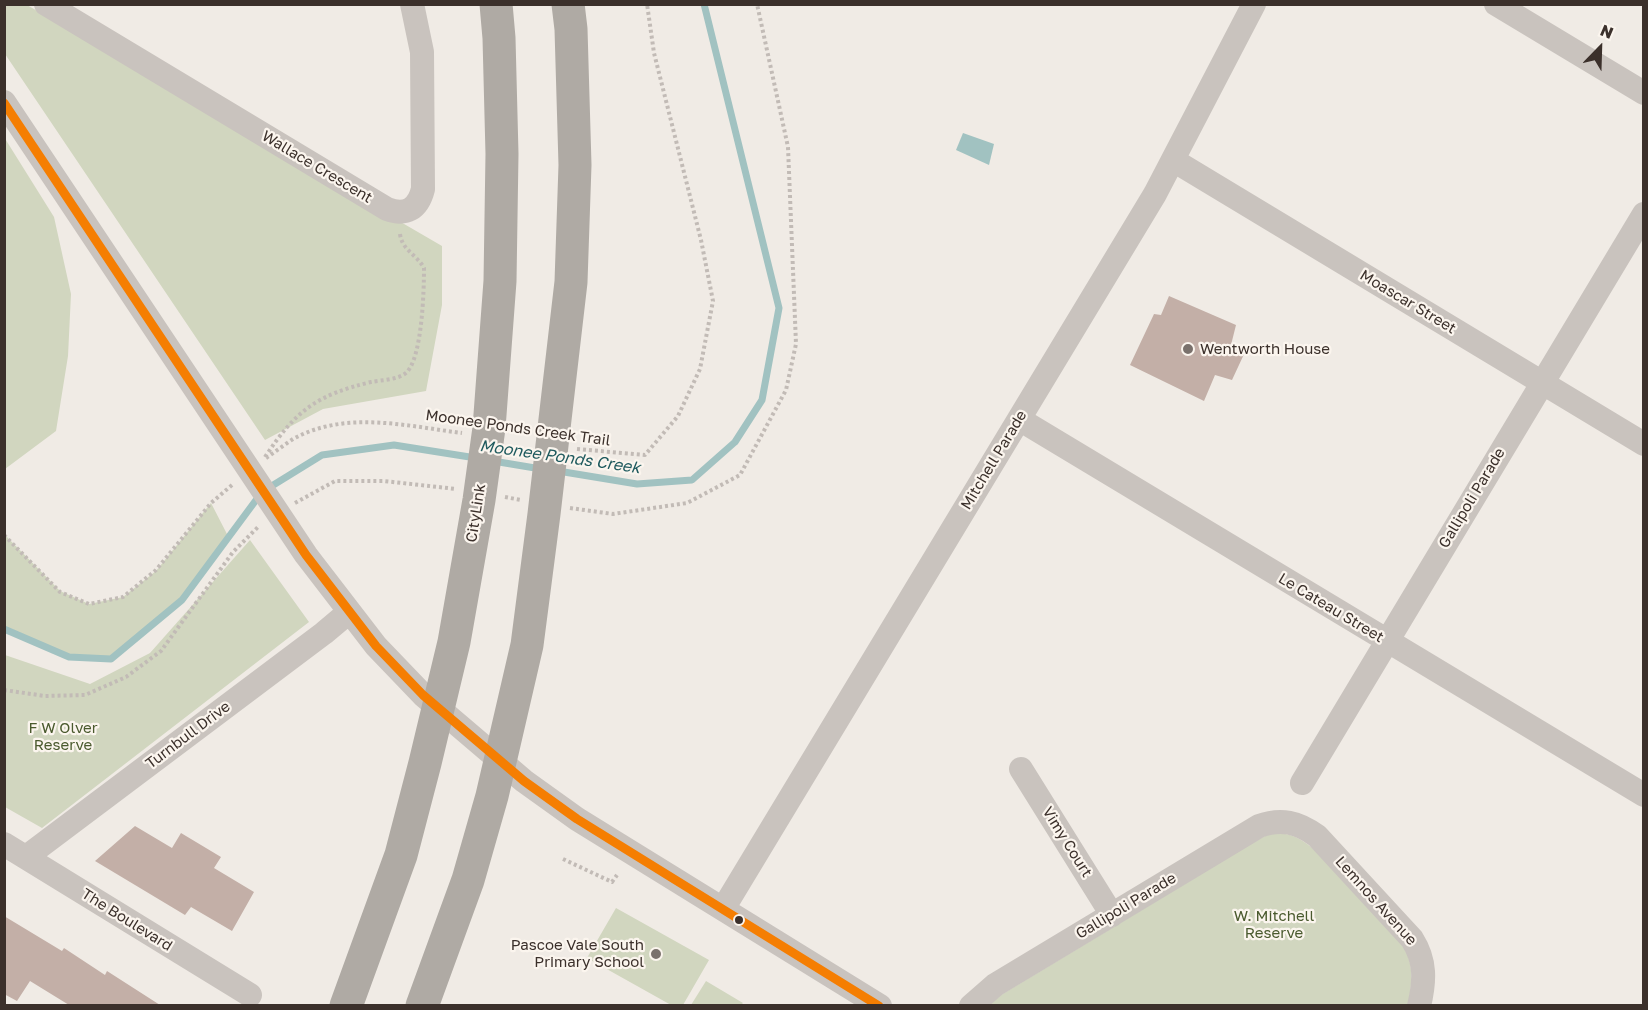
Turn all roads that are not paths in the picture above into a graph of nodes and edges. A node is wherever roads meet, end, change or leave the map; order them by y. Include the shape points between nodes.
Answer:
1 (46, 4) edge
2 (412, 4) edge
3 (496, 4) edge
4 (568, 4) edge
5 (1254, 4) edge
6 (1496, 4) edge
7 (1644, 93) edge
8 (4, 102) edge
9 (1173, 160) junction
10 (1644, 214) edge
11 (1542, 383) junction
12 (1019, 419) junction
13 (1644, 444) edge
14 (349, 612) junction
15 (1386, 641) junction
16 (1021, 769) dead end
17 (1302, 783) dead end
18 (1644, 795) edge
19 (1287, 821) joint
20 (4, 844) edge
21 (26, 857) junction
22 (723, 909) junction
23 (1112, 915) junction
24 (250, 995) dead end
25 (346, 1005) edge
26 (422, 1005) edge
27 (880, 1005) edge
28 (972, 1005) edge
29 (1419, 1005) edge

1 - 2 street, Wallace Crescent via 397,213 417,203 423,189 423,67
3 - 25 highway, CityLink via 502,154 500,281 480,432 478,500 454,642 410,821
4 - 26 highway via 575,165 565,442 544,514 527,645 492,796 468,880
5 - 9 street, Mitchell Parade
6 - 7 street
8 - 14 street via 226,438
9 - 11 street, Moascar Street
9 - 12 street, Mitchell Parade
10 - 11 street, Gallipoli Parade
11 - 13 street, Moascar Street
11 - 15 street, Gallipoli Parade
12 - 15 street, Le Cateau Street
12 - 22 street, Mitchell Parade
14 - 21 street, Turnbull Drive
14 - 22 street via 423,695 524,781
15 - 17 street, Gallipoli Parade
15 - 18 street, Le Cateau Street
16 - 23 street, Vimy Court
19 - 23 street, Gallipoli Parade via 1259,826
19 - 29 street, Lemnos Avenue via 1317,836 1412,939 1422,962
20 - 21 street, The Boulevard
21 - 24 street, The Boulevard
22 - 27 street
23 - 28 street, Gallipoli Parade via 995,986

